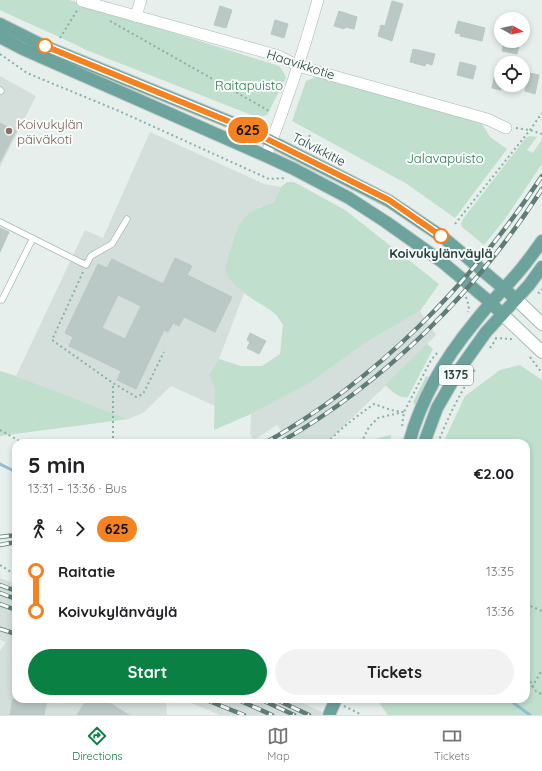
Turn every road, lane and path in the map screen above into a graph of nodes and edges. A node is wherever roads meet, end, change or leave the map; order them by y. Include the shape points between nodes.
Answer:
1 (141, 0) edge
2 (318, 0) edge
3 (82, 1) joint
4 (136, 16) junction
5 (106, 18) dead end
6 (0, 24) edge
7 (0, 37) edge
8 (60, 38) dead end
9 (0, 54) edge
10 (298, 66) junction
11 (272, 113) dead end
12 (542, 113) edge
13 (506, 128) joint
14 (530, 130) junction
15 (542, 134) edge
16 (272, 141) junction
17 (266, 156) junction
18 (290, 178) dead end
19 (127, 219) dead end
20 (0, 222) edge
21 (455, 224) dead end
22 (33, 238) junction
23 (542, 241) edge
24 (86, 265) junction
25 (542, 267) edge
26 (504, 289) junction
27 (542, 289) edge
28 (462, 293) dead end
29 (539, 293) dead end
30 (516, 299) junction
31 (0, 300) edge
32 (491, 303) junction
33 (502, 314) junction
34 (474, 322) junction
35 (542, 324) edge
36 (486, 332) junction
37 (496, 339) junction
38 (515, 343) dead end
39 (164, 352) dead end
40 (486, 352) dead end
41 (542, 352) edge
42 (529, 356) dead end
43 (477, 366) dead end
44 (542, 373) edge
45 (113, 383) junction
46 (0, 430) edge
47 (16, 439) edge
48 (113, 439) edge
49 (331, 439) edge
50 (362, 439) edge
51 (410, 439) edge
52 (425, 439) edge
53 (439, 439) edge
54 (0, 565) edge
55 (12, 573) edge
56 (530, 606) edge
57 (542, 611) edge
58 (542, 670) edge
59 (530, 680) edge
60 (532, 687) junction
61 (542, 694) edge
62 (334, 703) edge
63 (329, 715) edge

1 - 4 street
2 - 10 street
3 - 4 street, Haavikkotie
3 - 8 path
4 - 10 street, Haavikkotie via 279,56
5 - 11 path
6 - 16 main road, Talvikkitie via 38,43
7 - 17 main road
9 - 18 path via 27,73 119,111 269,179
10 - 13 street, Haavikkotie via 486,119
10 - 16 street
12 - 14 path
13 - 14 path
14 - 15 path
14 - 21 path
16 - 17 street
16 - 26 main road, Talvikkitie via 389,200 444,238
17 - 32 main road via 348,198 386,222 441,261
19 - 24 lane via 112,244 90,256
20 - 22 lane
22 - 24 lane
22 - 31 lane
23 - 26 main road
24 - 45 path via 52,340
25 - 30 main road, 1375
26 - 30 main road, Talvikkitie
26 - 32 main road
27 - 29 path
28 - 34 path via 467,298 469,306 467,317
30 - 33 main road, 1375
30 - 35 main road
32 - 33 main road
32 - 34 main road
33 - 36 main road, 1375
33 - 41 main road
34 - 51 main road via 436,378
36 - 37 path
36 - 52 main road, 1375 via 455,376 437,408
37 - 38 path via 511,339
37 - 40 path
39 - 45 path via 143,394 136,397
42 - 44 path
43 - 53 path via 455,403
45 - 48 path
46 - 47 path
49 - 50 path via 374,404 404,412 378,418
54 - 55 path
56 - 57 path
58 - 60 path
59 - 60 path
60 - 61 path
62 - 63 main road, bridge

